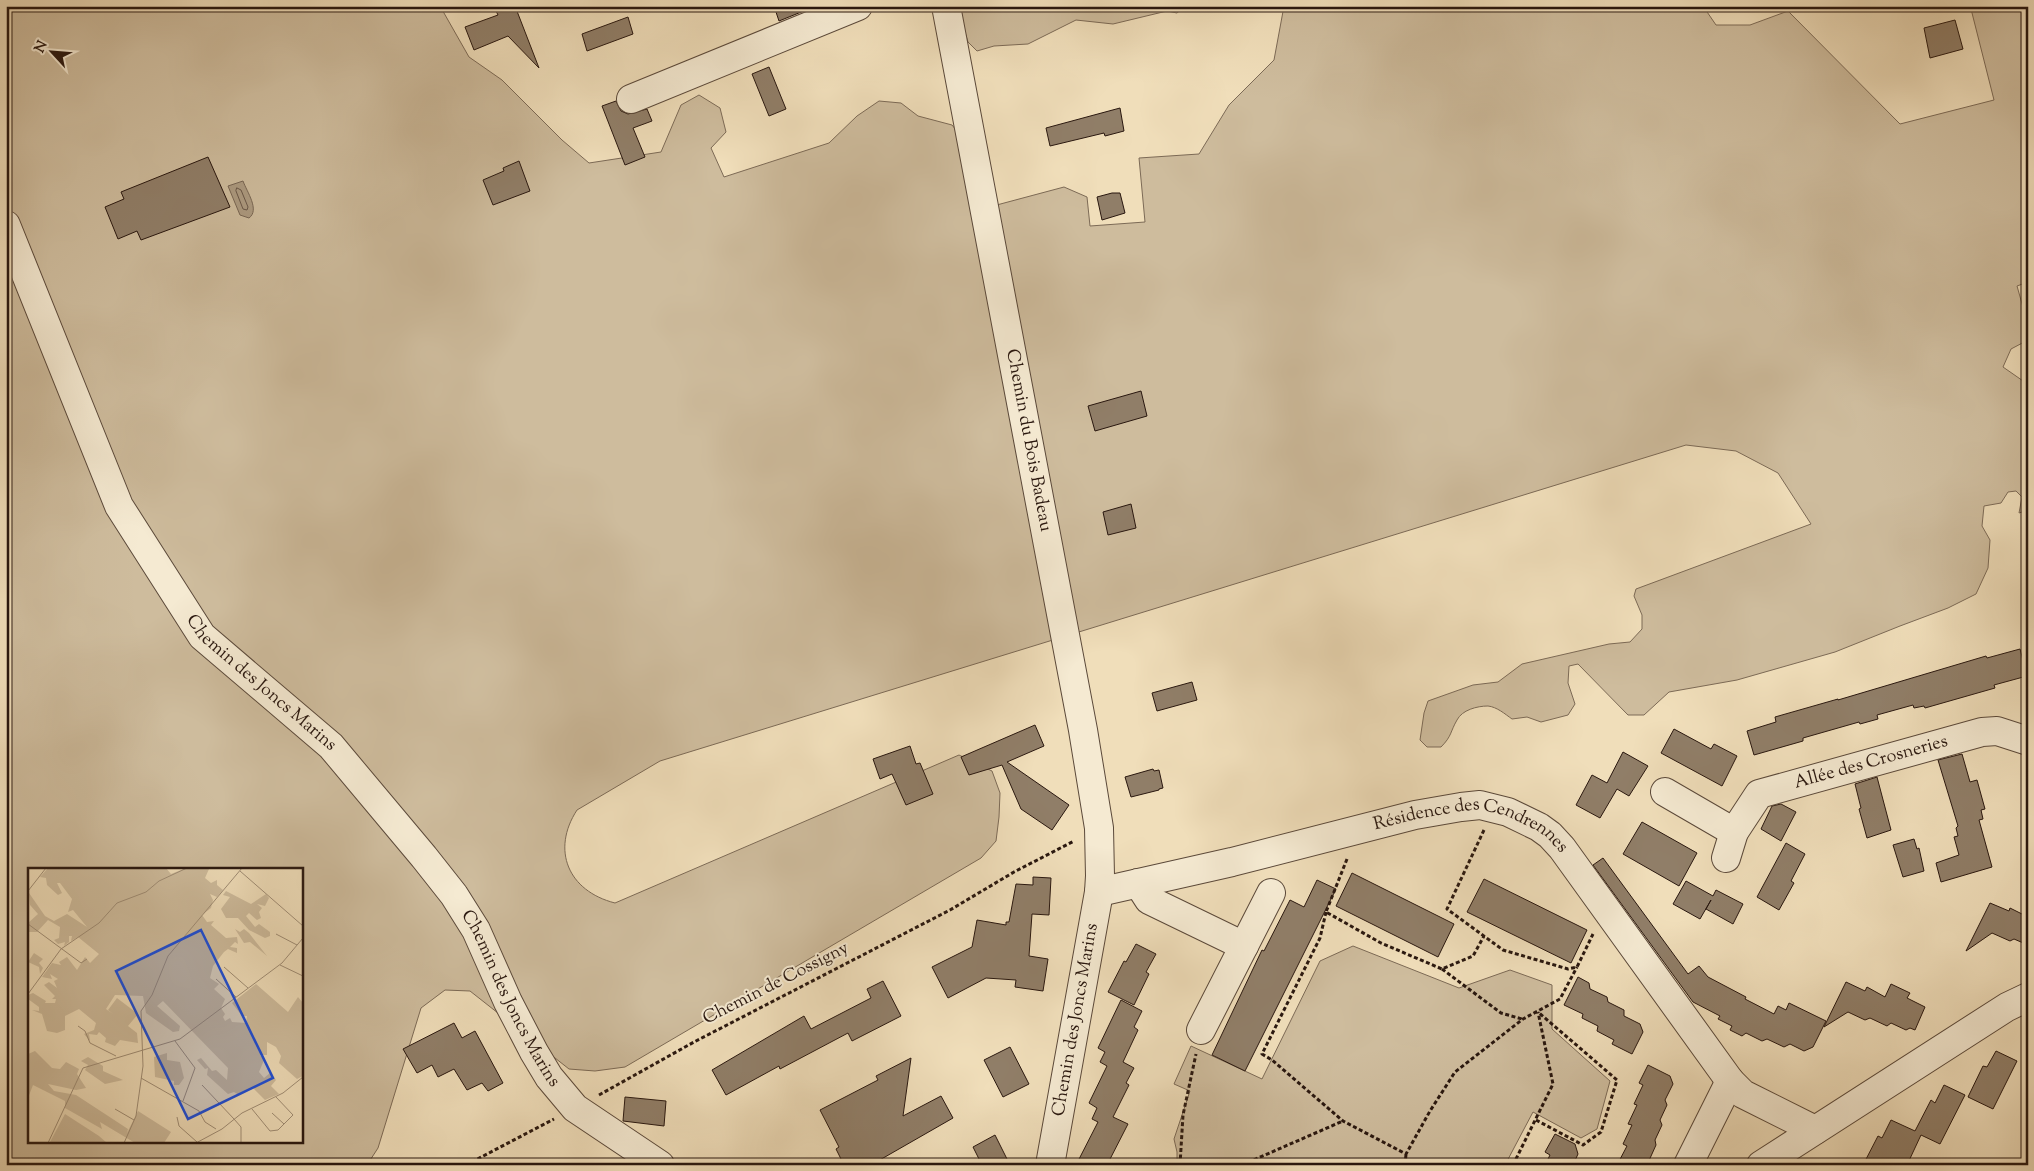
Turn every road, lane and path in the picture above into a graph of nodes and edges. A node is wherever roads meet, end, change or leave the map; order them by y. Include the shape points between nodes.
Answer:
1 (858, 6) edge
2 (946, 6) edge
3 (631, 99) dead end
4 (6, 225) edge
5 (2028, 740) edge
6 (1666, 792) dead end
7 (1494, 808) junction
8 (1099, 828) junction
9 (1351, 831) junction
10 (1734, 832) junction
11 (1726, 858) dead end
12 (1138, 883) junction
13 (1100, 884) junction
14 (1271, 892) dead end
15 (1605, 909) junction
16 (1326, 912) junction
17 (1484, 936) junction
18 (1244, 946) junction
19 (1577, 967) junction
20 (1442, 969) junction
21 (2028, 997) edge
22 (1538, 1012) junction
23 (1523, 1019) junction
24 (1201, 1030) joint
25 (1730, 1081) junction
26 (574, 1108) junction
27 (1536, 1120) junction
28 (1343, 1121) junction
29 (1815, 1130) junction
30 (1406, 1154) junction
31 (466, 1165) edge
32 (660, 1165) edge
33 (1050, 1165) edge
34 (1180, 1165) edge
35 (1242, 1165) edge
36 (1405, 1165) edge
37 (1512, 1165) edge
38 (1688, 1165) edge
39 (1761, 1165) edge

1 - 3 street
2 - 8 street, Chemin du Bois Badeau via 1060,602
4 - 26 street, Chemin des Joncs Marins via 120,506 202,636 331,746 454,895 476,930 534,1052
5 - 10 street, Allée des Crosneries via 1997,731 1982,732 1759,794
6 - 10 street
7 - 9 street, Résidence des Cendrennes via 1480,805 1441,809
7 - 15 street, Résidence des Cendrennes via 1524,819 1550,835
7 - 17 path via 1447,909
8 - 13 street, Chemin du Bois Badeau
8 - 26 path, Chemin de Cossigny
9 - 12 street, Résidence des Cendrennes
9 - 16 path via 1351,848
10 - 11 street, Allée des Crosneries
12 - 13 street, Résidence des Cendrennes
12 - 18 street via 1149,900
13 - 33 street, Chemin des Joncs Marins
14 - 18 street
15 - 19 path
15 - 25 street, Résidence des Cendrennes
16 - 20 path via 1381,943
16 - 28 path via 1320,938 1262,1054
17 - 19 path via 1503,950 1568,969
17 - 20 path via 1473,956
18 - 24 street
19 - 22 path via 1560,999
20 - 23 path via 1501,1013
21 - 29 street via 2007,1007
22 - 23 path
22 - 27 path via 1553,1084
22 - 27 path via 1617,1080 1601,1132 1583,1145
23 - 30 path via 1455,1072
24 - 34 path via 1183,1115
25 - 29 street, Résidence des Cendrennes via 1743,1094
25 - 38 street
26 - 31 path, Chemin de Cossigny
26 - 32 street, Chemin des Joncs Marins
27 - 37 path
28 - 30 path
28 - 35 path
29 - 39 street
30 - 36 path

